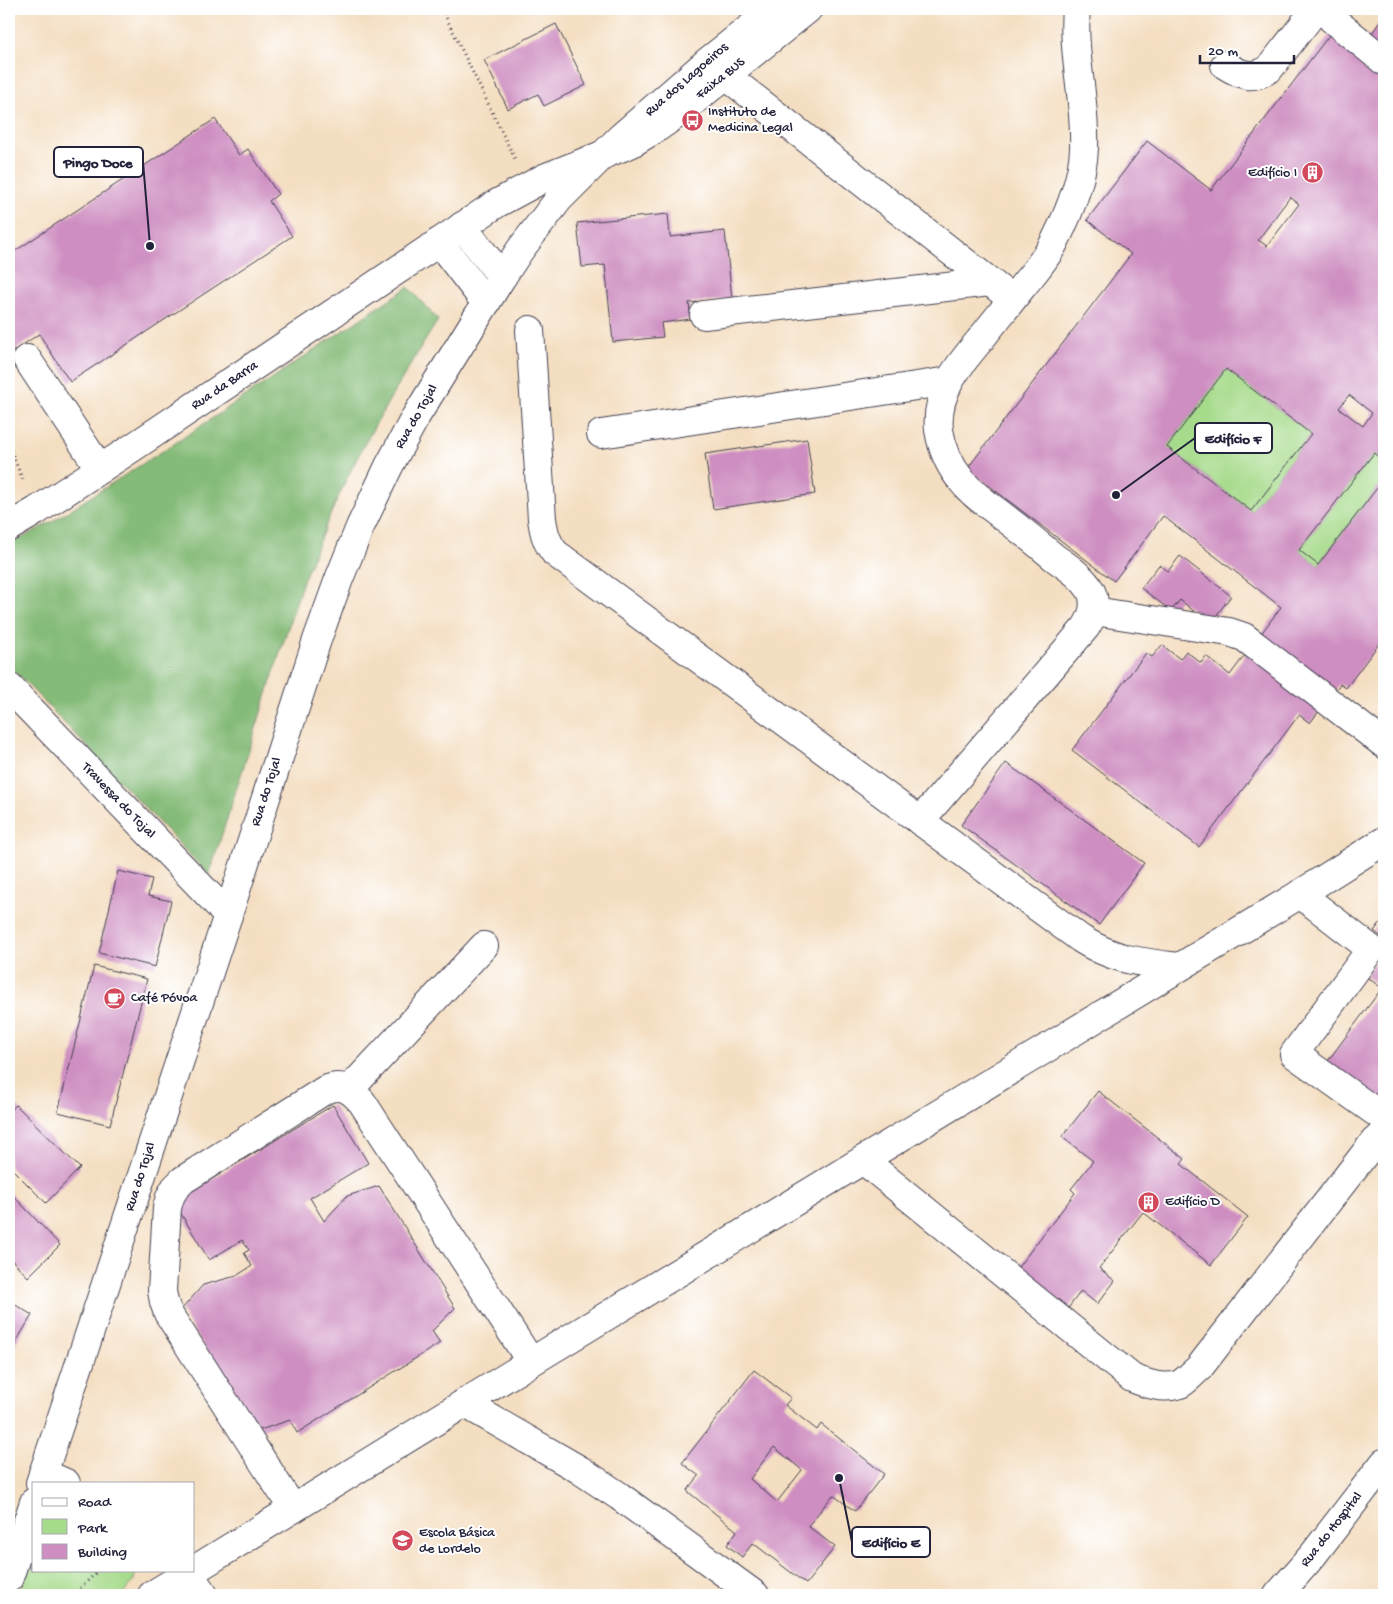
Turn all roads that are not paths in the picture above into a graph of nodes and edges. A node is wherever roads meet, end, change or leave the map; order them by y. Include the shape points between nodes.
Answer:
1 (774, 9) edge
2 (808, 9) edge
3 (1076, 9) edge
4 (1316, 9) edge
5 (1325, 9) edge
6 (1384, 61) edge
7 (1224, 65) dead end
8 (716, 69) junction
9 (603, 154) junction
10 (462, 226) junction
11 (439, 242) junction
12 (502, 277) junction
13 (990, 282) junction
14 (1012, 299) junction
15 (486, 303) junction
16 (704, 315) dead end
17 (530, 330) dead end
18 (27, 359) dead end
19 (949, 381) junction
20 (601, 434) dead end
21 (100, 469) junction
22 (9, 527) edge
23 (1094, 611) junction
24 (9, 687) edge
25 (1384, 744) edge
26 (920, 821) junction
27 (1384, 841) edge
28 (1300, 894) junction
29 (228, 915) junction
30 (484, 946) dead end
31 (1178, 967) junction
32 (348, 1090) junction
33 (1384, 1118) edge
34 (1384, 1133) edge
35 (862, 1160) junction
36 (531, 1362) junction
37 (464, 1404) junction
38 (1384, 1463) edge
39 (50, 1479) edge
40 (32, 1508) edge
41 (293, 1509) junction
42 (195, 1568) edge
43 (188, 1572) edge
44 (191, 1572) edge
45 (9, 1578) edge
46 (152, 1595) edge
47 (204, 1595) edge
48 (755, 1595) edge
49 (1278, 1595) edge

1 - 8 street, Rua dos Lagoeiros
2 - 8 street, Faixa BUS
3 - 14 street via 1075,43 1084,130 1082,164 1055,242
4 - 7 street via 1269,69 1260,75 1249,76
5 - 6 street via 1332,19
8 - 9 street, Rua dos Lagoeiros
8 - 13 street
9 - 10 street, Rua da Barra via 528,186
9 - 12 street, Rua do Tojal via 560,199
10 - 11 street, Rua da Barra
10 - 12 street
11 - 15 street
11 - 21 street, Rua da Barra
12 - 15 street, Rua do Tojal
13 - 14 street
13 - 16 street
14 - 19 street
15 - 29 street, Rua do Tojal via 416,416 360,527 317,640
17 - 26 street via 542,518 548,544 555,553
18 - 21 street
19 - 20 street
19 - 23 street via 940,407 939,426 956,474 970,490 1085,583 1094,601
21 - 22 street, Rua da Barra
23 - 25 street via 1244,637
23 - 26 street via 1086,627
24 - 29 street, Travessa do Tojal
26 - 31 street via 1090,945 1124,959
27 - 28 street
28 - 31 street
28 - 33 street via 1371,949 1294,1054
29 - 39 street, Rua do Tojal
30 - 32 street
31 - 35 street
32 - 36 street via 362,1102
32 - 41 street via 334,1086 325,1090 183,1180 175,1188 167,1208 162,1281 166,1308
34 - 35 street via 1198,1368 1181,1384 1165,1386 1150,1386 1132,1378
35 - 36 street
36 - 37 street
37 - 41 street
37 - 48 street via 580,1470
38 - 49 street, Rua do Hospital
40 - 45 street
41 - 42 street
43 - 46 street
44 - 47 street

